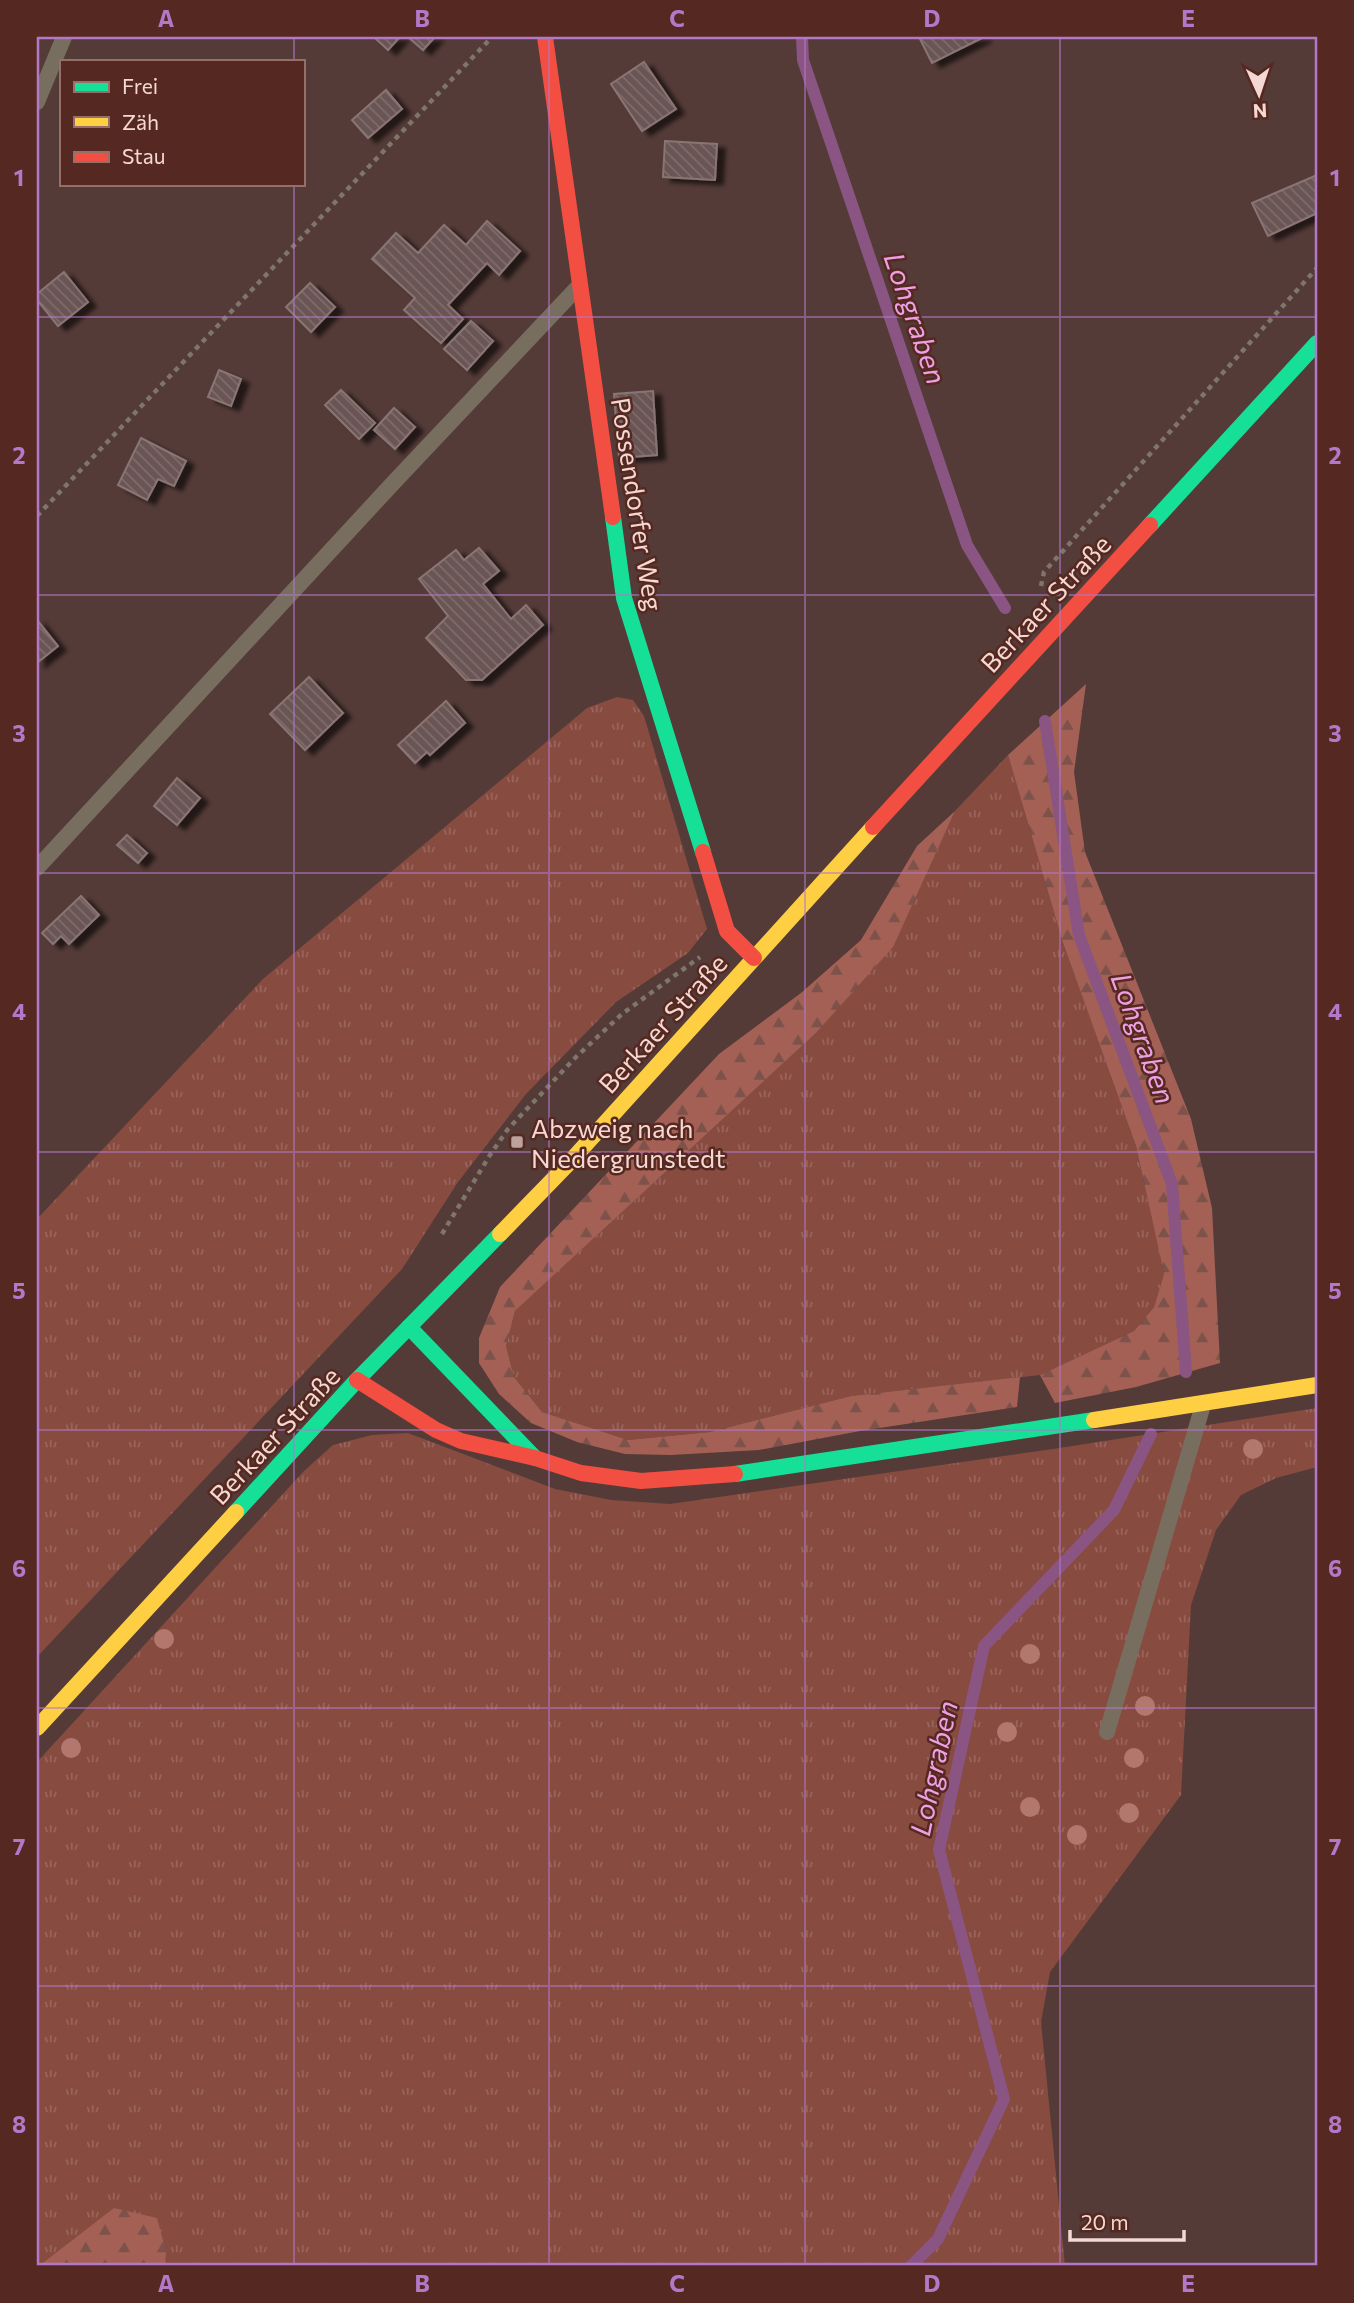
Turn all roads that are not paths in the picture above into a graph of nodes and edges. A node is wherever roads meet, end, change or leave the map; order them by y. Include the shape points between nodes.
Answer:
1 (64, 37) edge
2 (545, 37) edge
3 (37, 102) edge
4 (580, 285) junction
5 (1317, 343) edge
6 (37, 868) edge
7 (754, 957) junction
8 (410, 1326) junction
9 (357, 1380) junction
10 (1317, 1385) edge
11 (1204, 1402) junction
12 (535, 1458) junction
13 (37, 1728) edge
14 (1107, 1732) dead end

1 - 3 lane
2 - 4 street, Possendorfer Weg
4 - 6 lane
4 - 7 street, Possendorfer Weg via 624,598 727,932
5 - 7 street, Berkaer Straße
7 - 8 street, Berkaer Straße via 561,1171
8 - 9 street, Berkaer Straße
8 - 12 street
9 - 12 street via 461,1441
9 - 13 street, Berkaer Straße
10 - 11 street
11 - 12 street via 748,1474 641,1481 581,1473
11 - 14 lane

